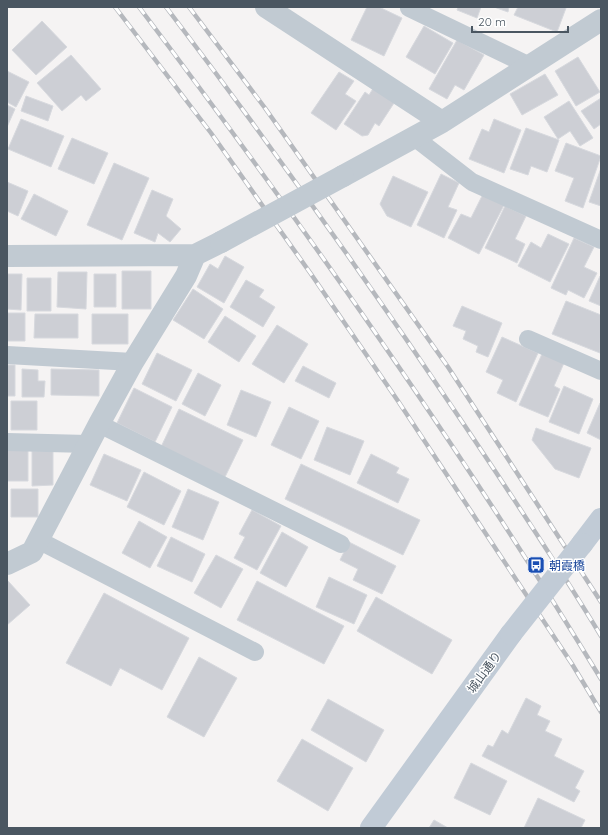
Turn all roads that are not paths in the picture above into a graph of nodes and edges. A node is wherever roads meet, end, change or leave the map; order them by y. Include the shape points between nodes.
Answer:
1 (266, 7) edge
2 (409, 8) dead end
3 (601, 20) edge
4 (530, 66) junction
5 (442, 122) junction
6 (414, 137) junction
7 (601, 240) edge
8 (195, 255) junction
9 (7, 256) edge
10 (528, 339) dead end
11 (7, 355) edge
12 (133, 362) junction
13 (601, 371) edge
14 (99, 424) junction
15 (7, 442) edge
16 (88, 444) junction
17 (601, 519) edge
18 (38, 540) junction
19 (341, 544) dead end
20 (7, 564) edge
21 (255, 652) dead end
22 (371, 828) edge

1 - 5 street
2 - 4 lane
3 - 4 street
4 - 5 street
5 - 6 street
6 - 7 lane via 472,182
6 - 8 street, bridge
8 - 9 street
8 - 12 street via 186,276
10 - 13 lane
11 - 12 lane
12 - 14 street
14 - 16 street
14 - 19 lane
15 - 16 lane
16 - 18 street
17 - 22 street, 城山通り, bridge via 511,634
18 - 20 street via 32,552
18 - 21 lane

